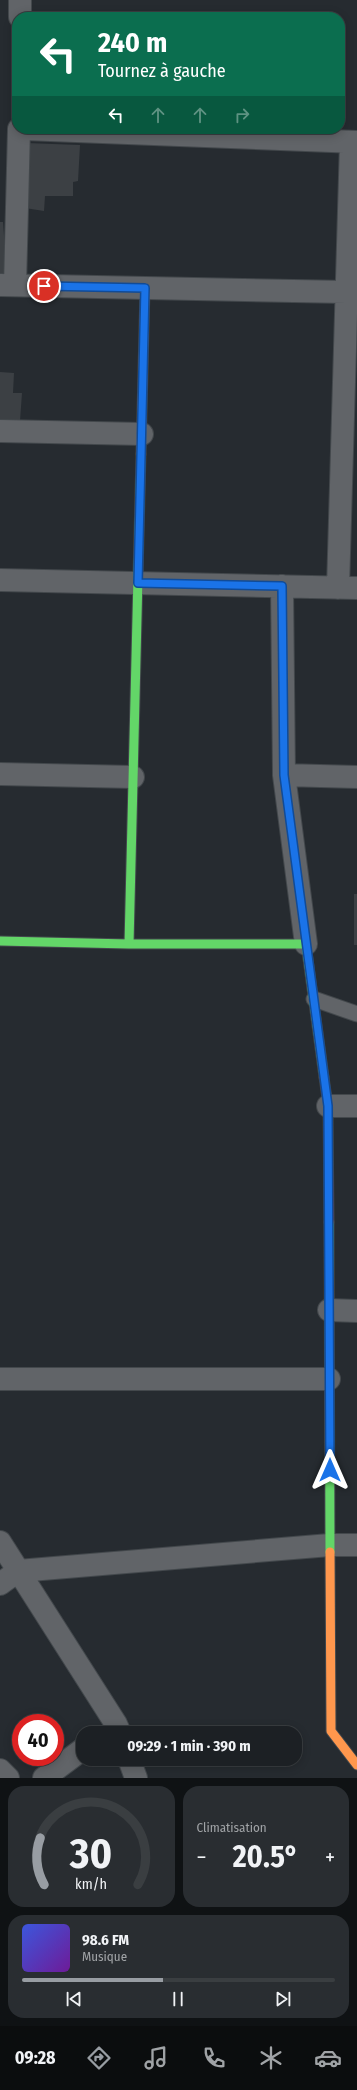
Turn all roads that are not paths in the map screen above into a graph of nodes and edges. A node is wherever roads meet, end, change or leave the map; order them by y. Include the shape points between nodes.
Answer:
1 (20, 0) edge
2 (20, 12) edge
3 (19, 134) edge
4 (152, 134) edge
5 (354, 142) edge
6 (8, 285) edge
7 (145, 288) junction
8 (346, 292) junction
9 (0, 431) edge
10 (142, 434) junction
11 (0, 580) edge
12 (138, 583) junction
13 (282, 586) junction
14 (347, 588) edge
15 (0, 774) edge
16 (284, 775) junction
17 (133, 777) junction
18 (357, 777) edge
19 (0, 941) edge
20 (129, 944) junction
21 (306, 944) junction
22 (314, 999) junction
23 (357, 1014) edge
24 (328, 1106) junction
25 (357, 1106) edge
26 (329, 1310) junction
27 (357, 1311) edge
28 (0, 1379) edge
29 (329, 1379) junction
30 (0, 1542) edge
31 (330, 1545) junction
32 (357, 1545) edge
33 (18, 1571) junction
34 (0, 1584) edge
35 (111, 1726) edge
36 (76, 1754) edge
37 (357, 1765) edge
38 (132, 1766) edge
39 (0, 1770) edge
40 (8, 1778) edge
41 (44, 1778) edge
42 (136, 1778) edge

1 - 2 street
3 - 6 street
4 - 5 street
5 - 8 street
6 - 7 street
7 - 8 street
7 - 10 street
8 - 14 street
9 - 10 street
10 - 12 street
11 - 12 street
12 - 13 street
12 - 17 street
13 - 14 street
13 - 16 street
15 - 17 street
16 - 18 street
16 - 21 street
17 - 20 street
19 - 20 street
20 - 21 street
21 - 22 street
22 - 23 lane
22 - 24 street
24 - 25 street
24 - 26 street
26 - 27 street
26 - 29 street
28 - 29 street
29 - 31 street
30 - 33 street
31 - 32 street
31 - 33 street
31 - 37 street via 331,1731
33 - 34 street
33 - 35 street
36 - 41 street
38 - 42 street
39 - 40 street

